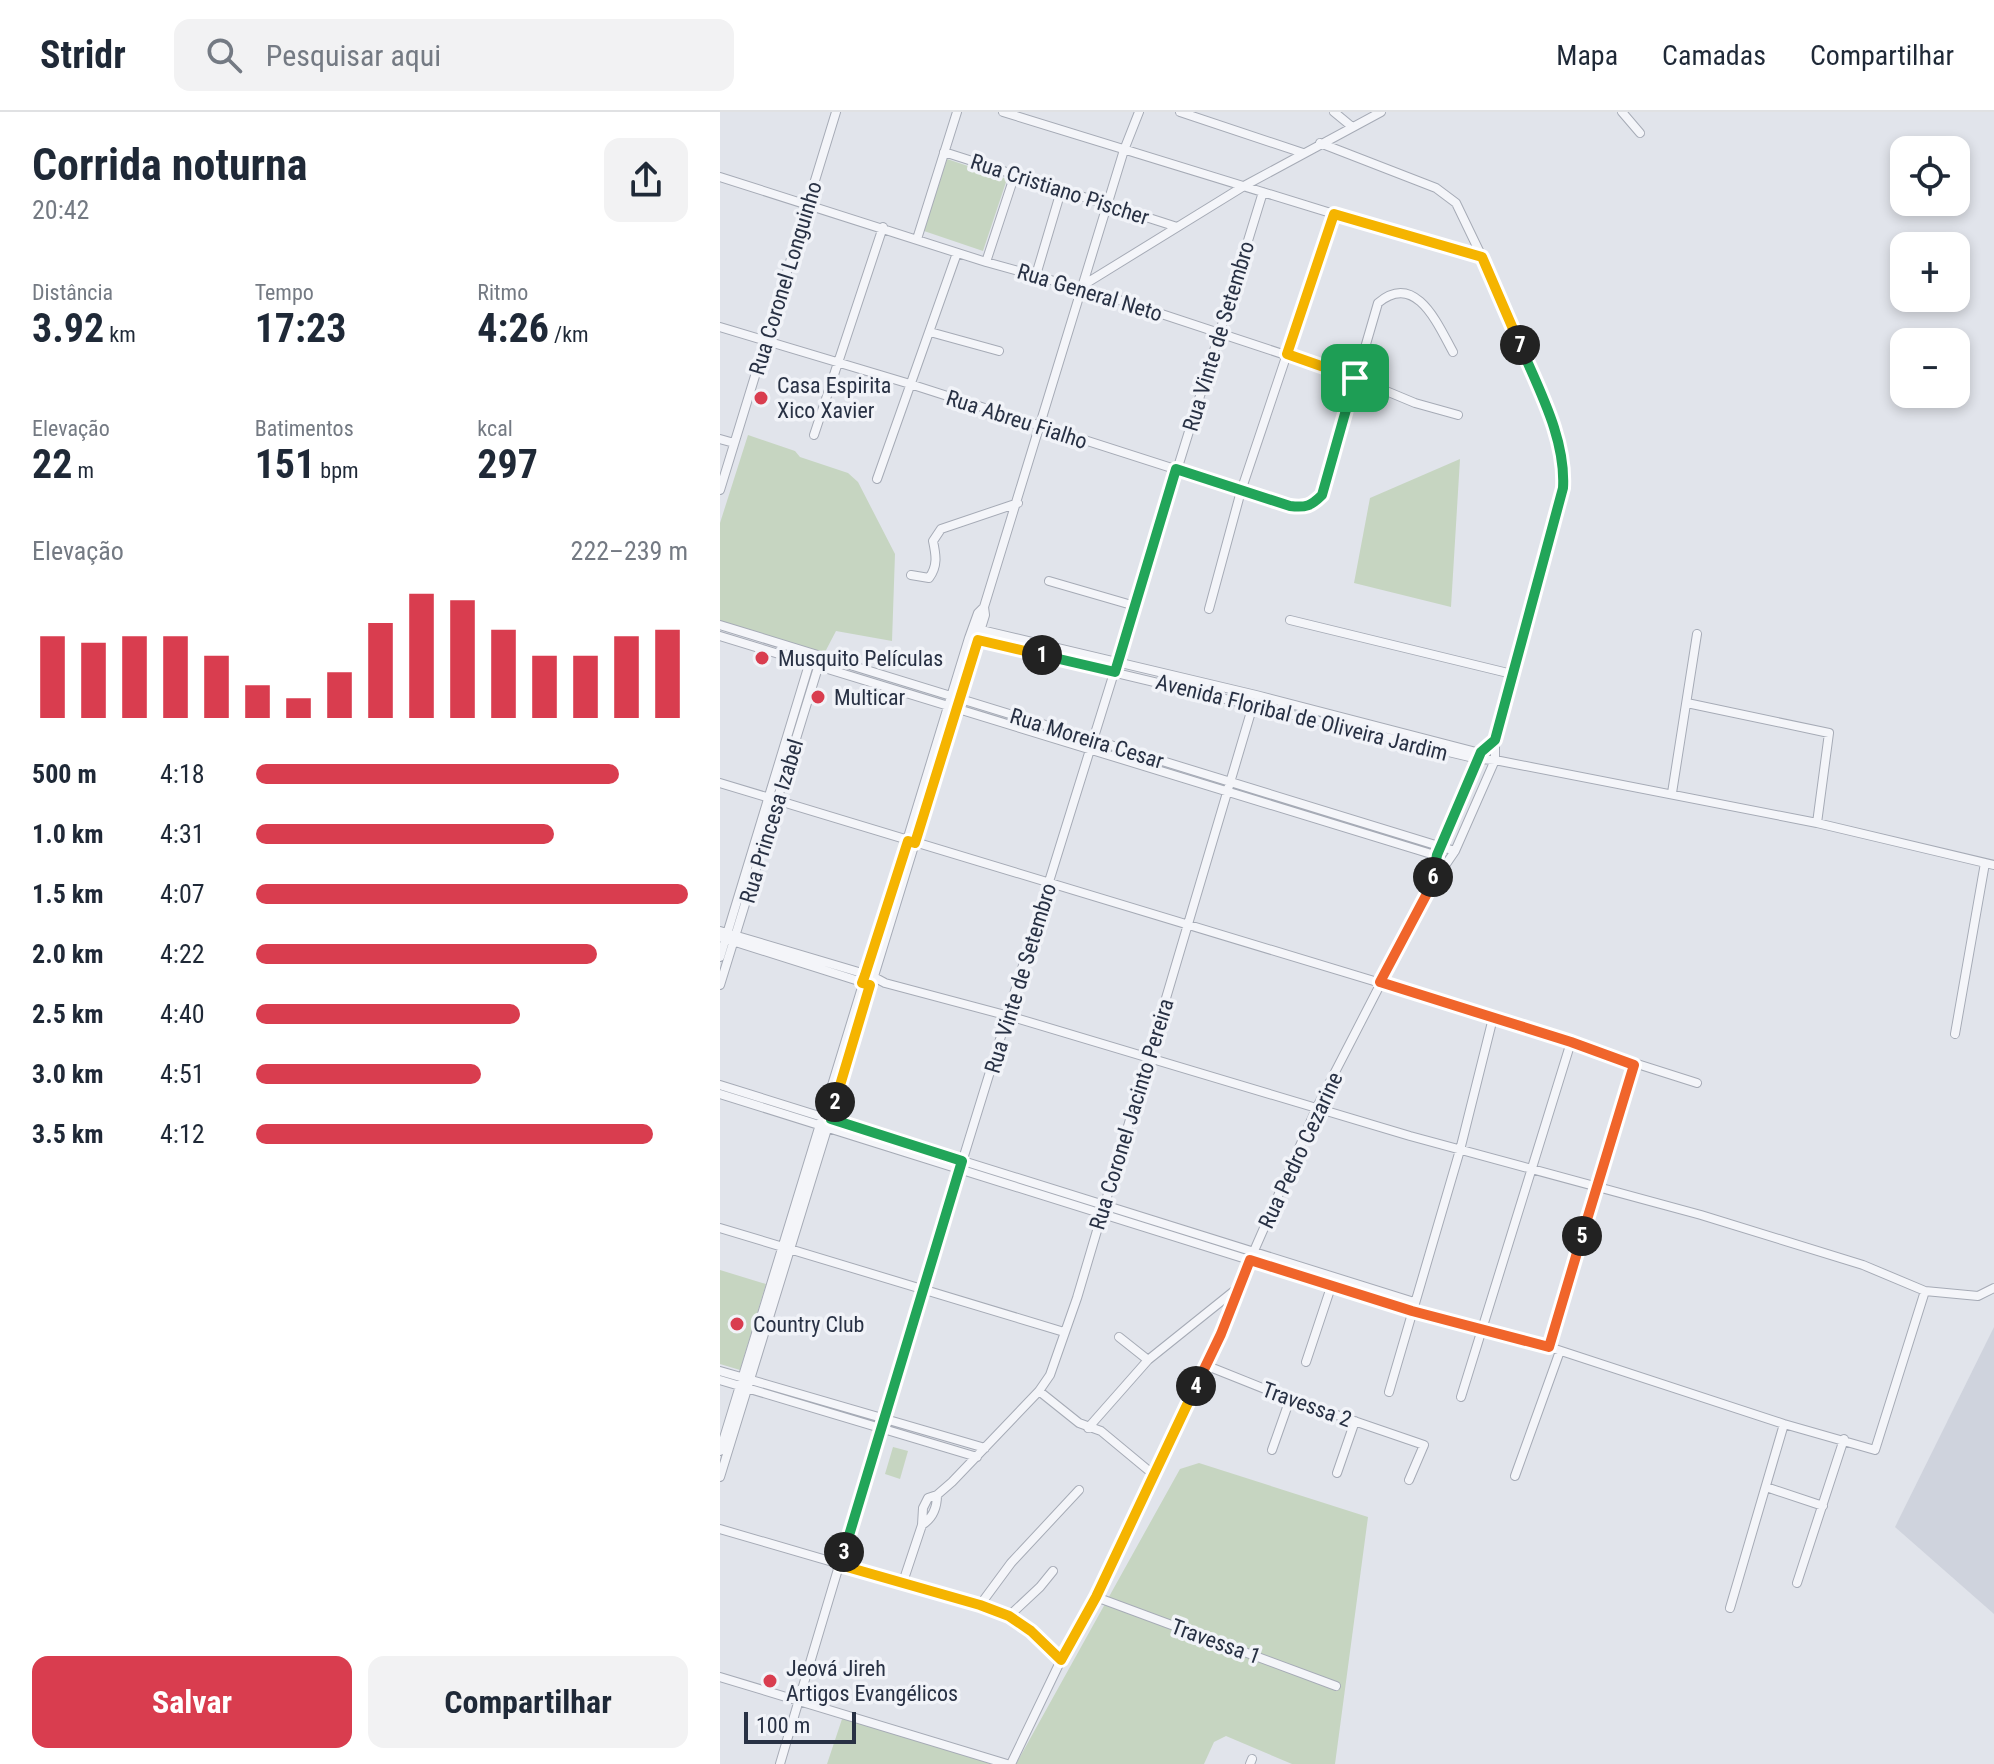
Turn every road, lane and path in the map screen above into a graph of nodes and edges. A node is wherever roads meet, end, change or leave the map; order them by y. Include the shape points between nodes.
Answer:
1 (836, 112) edge
2 (957, 112) edge
3 (1003, 112) edge
4 (1139, 112) edge
5 (1180, 112) edge
6 (1334, 112) edge
7 (1381, 112) edge
8 (1622, 112) edge
9 (1351, 126) junction
10 (1640, 133) dead end
11 (1320, 143) junction
12 (1124, 150) junction
13 (944, 152) junction
14 (1303, 153) junction
15 (1015, 174) junction
16 (720, 177) edge
17 (1244, 186) junction
18 (1061, 191) junction
19 (1263, 192) junction
20 (808, 203) junction
21 (1108, 205) junction
22 (1334, 214) junction
23 (883, 227) junction
24 (1177, 227) junction
25 (917, 239) junction
26 (957, 253) junction
27 (1482, 257) junction
28 (986, 262) junction
29 (1036, 275) junction
30 (1084, 286) junction
31 (720, 327) edge
32 (930, 332) junction
33 (1220, 332) junction
34 (765, 341) junction
35 (999, 351) dead end
36 (1453, 352) dead end
37 (1287, 354) junction
38 (839, 362) junction
39 (1355, 378) junction
40 (910, 384) junction
41 (1458, 415) dead end
42 (1040, 428) junction
43 (814, 435) dead end
44 (720, 439) edge
45 (734, 443) junction
46 (1176, 469) junction
47 (877, 479) dead end
48 (720, 490) edge
49 (1241, 491) junction
50 (1018, 503) junction
51 (911, 575) dead end
52 (1049, 581) dead end
53 (1135, 606) junction
54 (1209, 609) dead end
55 (1290, 620) dead end
56 (720, 625) edge
57 (977, 629) junction
58 (1697, 634) dead end
59 (720, 636) edge
60 (974, 639) junction
61 (1049, 646) junction
62 (1047, 656) junction
63 (815, 659) junction
64 (1118, 662) junction
65 (1115, 672) junction
66 (1512, 674) junction
67 (1198, 686) junction
68 (1256, 695) junction
69 (955, 703) junction
70 (1687, 703) junction
71 (1254, 706) junction
72 (1495, 740) junction
73 (1094, 745) junction
74 (1480, 756) junction
75 (1495, 760) junction
76 (720, 783) edge
77 (1230, 788) junction
78 (1672, 793) junction
79 (773, 797) junction
80 (1459, 804) junction
81 (1474, 809) junction
82 (1817, 823) junction
83 (912, 842) junction
84 (1439, 851) junction
85 (1455, 851) junction
86 (1450, 860) junction
87 (1990, 864) edge
88 (1050, 881) junction
89 (1431, 886) junction
90 (1190, 924) junction
91 (727, 936) edge
92 (720, 957) edge
93 (867, 980) junction
94 (1380, 982) junction
95 (720, 985) edge
96 (1009, 1016) junction
97 (1493, 1018) junction
98 (1955, 1034) dead end
99 (1571, 1042) junction
100 (1148, 1059) junction
101 (1634, 1065) junction
102 (1697, 1083) dead end
103 (720, 1085) edge
104 (720, 1094) edge
105 (1317, 1107) junction
106 (825, 1122) junction
107 (1460, 1150) junction
108 (812, 1164) junction
109 (961, 1165) junction
110 (1532, 1168) junction
111 (1597, 1185) junction
112 (793, 1208) junction
113 (1102, 1208) junction
114 (803, 1212) junction
115 (720, 1228) edge
116 (780, 1248) junction
117 (1254, 1250) junction
118 (791, 1252) junction
119 (1250, 1260) junction
120 (1333, 1281) junction
121 (1240, 1286) junction
122 (1994, 1288) edge
123 (923, 1291) junction
124 (1925, 1291) junction
125 (770, 1300) junction
126 (1413, 1307) junction
127 (1483, 1329) junction
128 (1064, 1332) junction
129 (1119, 1337) dead end
130 (1549, 1347) junction
131 (1560, 1351) junction
132 (1148, 1360) junction
133 (1306, 1362) dead end
134 (1205, 1365) junction
135 (720, 1371) edge
136 (720, 1380) edge
137 (745, 1383) junction
138 (1039, 1391) junction
139 (1389, 1392) dead end
140 (1461, 1397) dead end
141 (1290, 1399) junction
142 (885, 1417) junction
143 (1355, 1421) junction
144 (1784, 1424) junction
145 (882, 1428) junction
146 (1088, 1428) junction
147 (1844, 1439) junction
148 (985, 1448) junction
149 (1272, 1450) dead end
150 (720, 1451) edge
151 (977, 1457) junction
152 (1337, 1473) dead end
153 (1154, 1475) junction
154 (1515, 1476) dead end
155 (720, 1477) edge
156 (1409, 1480) dead end
157 (1766, 1487) junction
158 (1079, 1490) dead end
159 (1823, 1506) junction
160 (720, 1529) edge
161 (840, 1565) junction
162 (1053, 1571) dead end
163 (903, 1582) junction
164 (1797, 1583) dead end
165 (1096, 1597) junction
166 (980, 1605) junction
167 (1730, 1608) dead end
168 (1009, 1616) junction
169 (1061, 1660) junction
170 (720, 1677) edge
171 (1336, 1686) dead end
172 (798, 1700) junction
173 (780, 1764) edge
174 (1009, 1764) edge

1 - 20 street, Rua Coronel Longuinho
2 - 13 street
3 - 12 street
4 - 12 street
5 - 14 street
6 - 9 street
7 - 9 street
8 - 10 street
9 - 11 street
11 - 14 street
11 - 27 street via 1449,195
12 - 17 street
12 - 21 street
13 - 15 street, Rua Cristiano Pischer
13 - 25 street
14 - 17 street
15 - 18 street, Rua Cristiano Pischer
15 - 28 street
16 - 20 street, Rua General Neto
17 - 19 street
17 - 24 street
18 - 21 street, Rua Cristiano Pischer
18 - 29 street
19 - 22 street
19 - 33 street, Rua Vinte de Setembro
20 - 23 street, Rua General Neto
20 - 34 street, Rua Coronel Longuinho
21 - 24 street, Rua Cristiano Pischer
21 - 30 street
22 - 27 street
22 - 37 street
23 - 25 street, Rua General Neto
23 - 38 street
24 - 30 street
25 - 26 street, Rua General Neto
26 - 28 street, Rua General Neto
26 - 32 street
27 - 66 street via 1551,419 1565,468 1551,539
28 - 29 street, Rua General Neto
29 - 30 street, Rua General Neto
30 - 33 street, Rua General Neto
30 - 42 street
31 - 34 street, Rua Abreu Fialho
32 - 35 street
32 - 40 street
33 - 37 street, Rua General Neto
33 - 46 street, Rua Vinte de Setembro
34 - 38 street, Rua Abreu Fialho
34 - 45 street, Rua Coronel Longuinho
36 - 39 street via 1425,303 1407,294 1386,296 1378,303
37 - 39 street, Rua General Neto
37 - 49 street
38 - 40 street, Rua Abreu Fialho
38 - 43 street
39 - 41 street, Rua General Neto
39 - 49 street, Rua Abreu Fialho via 1322,495 1313,505 1290,506
40 - 42 street, Rua Abreu Fialho
40 - 47 street
42 - 46 street, Rua Abreu Fialho
42 - 50 street
44 - 45 street
45 - 48 street, Rua Coronel Longuinho
46 - 49 street, Rua Abreu Fialho
46 - 53 street, Rua Vinte de Setembro
49 - 54 street
50 - 51 street via 941,529 934,537 933,572 929,578
50 - 57 street
52 - 53 street
53 - 64 street, Rua Vinte de Setembro
55 - 66 street
56 - 63 street, Rua Moreira Cesar
57 - 60 street
57 - 61 street, Avenida Floribal de Oliveira Jardim
58 - 70 street
59 - 63 street, Rua Moreira Cesar
60 - 62 street, Avenida Floribal de Oliveira Jardim
60 - 69 street
61 - 62 street
61 - 64 street, Avenida Floribal de Oliveira Jardim
62 - 65 street, Avenida Floribal de Oliveira Jardim
63 - 69 street, Rua Moreira Cesar
63 - 79 street, Rua Princesa Izabel
64 - 65 street, Rua Vinte de Setembro
64 - 67 street, Avenida Floribal de Oliveira Jardim
65 - 67 street, Avenida Floribal de Oliveira Jardim
65 - 73 street, Rua Vinte de Setembro
66 - 72 street
67 - 68 street, Avenida Floribal de Oliveira Jardim
67 - 71 street, Avenida Floribal de Oliveira Jardim
68 - 71 street, Rua Coronel Jacinto Pereira
68 - 74 street, Avenida Floribal de Oliveira Jardim
69 - 73 street, Rua Moreira Cesar
69 - 83 street
70 - 78 street
70 - 82 street via 1829,733
71 - 74 street, Avenida Floribal de Oliveira Jardim
71 - 77 street, Rua Coronel Jacinto Pereira
72 - 74 street, Rua Pedro Cezarine
72 - 75 street
73 - 77 street, Rua Moreira Cesar
73 - 88 street, Rua Vinte de Setembro
74 - 75 street, Avenida Floribal de Oliveira Jardim
74 - 80 street, Rua Pedro Cezarine
75 - 78 street, Avenida Floribal de Oliveira Jardim
75 - 81 street, Rua Pedro Cezarine
76 - 79 street
77 - 84 street, Rua Moreira Cesar
77 - 90 street, Rua Coronel Jacinto Pereira
78 - 82 street, Avenida Floribal de Oliveira Jardim
79 - 83 street
79 - 91 street, Rua Princesa Izabel
80 - 81 street
80 - 84 street, Rua Pedro Cezarine
81 - 85 street, Rua Pedro Cezarine
82 - 87 street, Avenida Floribal de Oliveira Jardim
83 - 88 street
83 - 93 street
84 - 85 street, Rua Moreira Cesar
84 - 86 street, Rua Moreira Cesar
84 - 89 street, Rua Pedro Cezarine
85 - 86 street, Rua Pedro Cezarine
86 - 89 street, Rua Pedro Cezarine
87 - 98 street
88 - 90 street
88 - 96 street, Rua Vinte de Setembro
89 - 94 street, Rua Pedro Cezarine
90 - 94 street
90 - 100 street, Rua Coronel Jacinto Pereira
91 - 92 street, Rua Princesa Izabel
91 - 93 street
91 - 95 street, Rua Princesa Izabel
93 - 96 street
93 - 106 street
94 - 97 street
94 - 105 street, Rua Pedro Cezarine
96 - 100 street
96 - 109 street, Rua Vinte de Setembro
97 - 99 street
97 - 107 street
99 - 101 street
99 - 110 street
100 - 105 street
100 - 113 street, Rua Coronel Jacinto Pereira
101 - 102 street
101 - 111 street
103 - 106 street
104 - 106 street
105 - 107 street
105 - 117 street, Rua Pedro Cezarine
106 - 108 street
106 - 109 street
107 - 110 street
107 - 126 street
108 - 112 street
108 - 114 street
109 - 113 street
109 - 123 street, Rua Vinte de Setembro
110 - 111 street
110 - 127 street
111 - 124 street via 1863,1265
111 - 130 street
112 - 114 street
112 - 116 street
113 - 117 street
113 - 119 street
113 - 128 street, Rua Coronel Jacinto Pereira
114 - 118 street
115 - 116 street
116 - 118 street
116 - 125 street
117 - 119 street, Rua Pedro Cezarine
117 - 120 street
118 - 123 street
118 - 125 street
119 - 120 street
119 - 121 street, Rua Pedro Cezarine
120 - 126 street
120 - 133 street
121 - 132 street
121 - 134 street, Rua Pedro Cezarine
122 - 124 street via 1978,1296
123 - 128 street
123 - 142 street, Rua Vinte de Setembro
124 - 147 street via 1875,1450
125 - 137 street
126 - 127 street
126 - 139 street
127 - 130 street
127 - 140 street
128 - 138 street, Rua Coronel Jacinto Pereira
129 - 132 street
130 - 131 street
131 - 144 street
131 - 154 street
132 - 146 street
134 - 141 street, Travessa 2
134 - 153 street, Rua Pedro Cezarine
135 - 137 street
136 - 137 street
137 - 142 street
137 - 145 street
137 - 150 street
137 - 155 street
138 - 146 street
138 - 148 street, Rua Coronel Jacinto Pereira
141 - 143 street, Travessa 2
141 - 149 street
142 - 145 street, Rua Vinte de Setembro
142 - 148 street
143 - 152 street
143 - 156 street, Travessa 2 via 1424,1445
144 - 147 street
144 - 157 street
145 - 151 street
145 - 161 street, Rua Vinte de Setembro
146 - 153 street via 1101,1431
147 - 159 street
148 - 151 street, Rua Coronel Jacinto Pereira
151 - 163 street, Rua Coronel Jacinto Pereira via 928,1498
153 - 165 street, Rua Pedro Cezarine
157 - 159 street
157 - 167 street
158 - 166 street
159 - 164 street
160 - 161 street
161 - 163 street
161 - 172 street, Rua Vinte de Setembro
162 - 168 street
163 - 166 street
165 - 169 street, Rua Pedro Cezarine
165 - 171 street, Travessa 1
166 - 168 street
168 - 169 street
169 - 174 street, Rua Pedro Cezarine
170 - 172 street
172 - 173 street, Rua Vinte de Setembro
172 - 174 street

